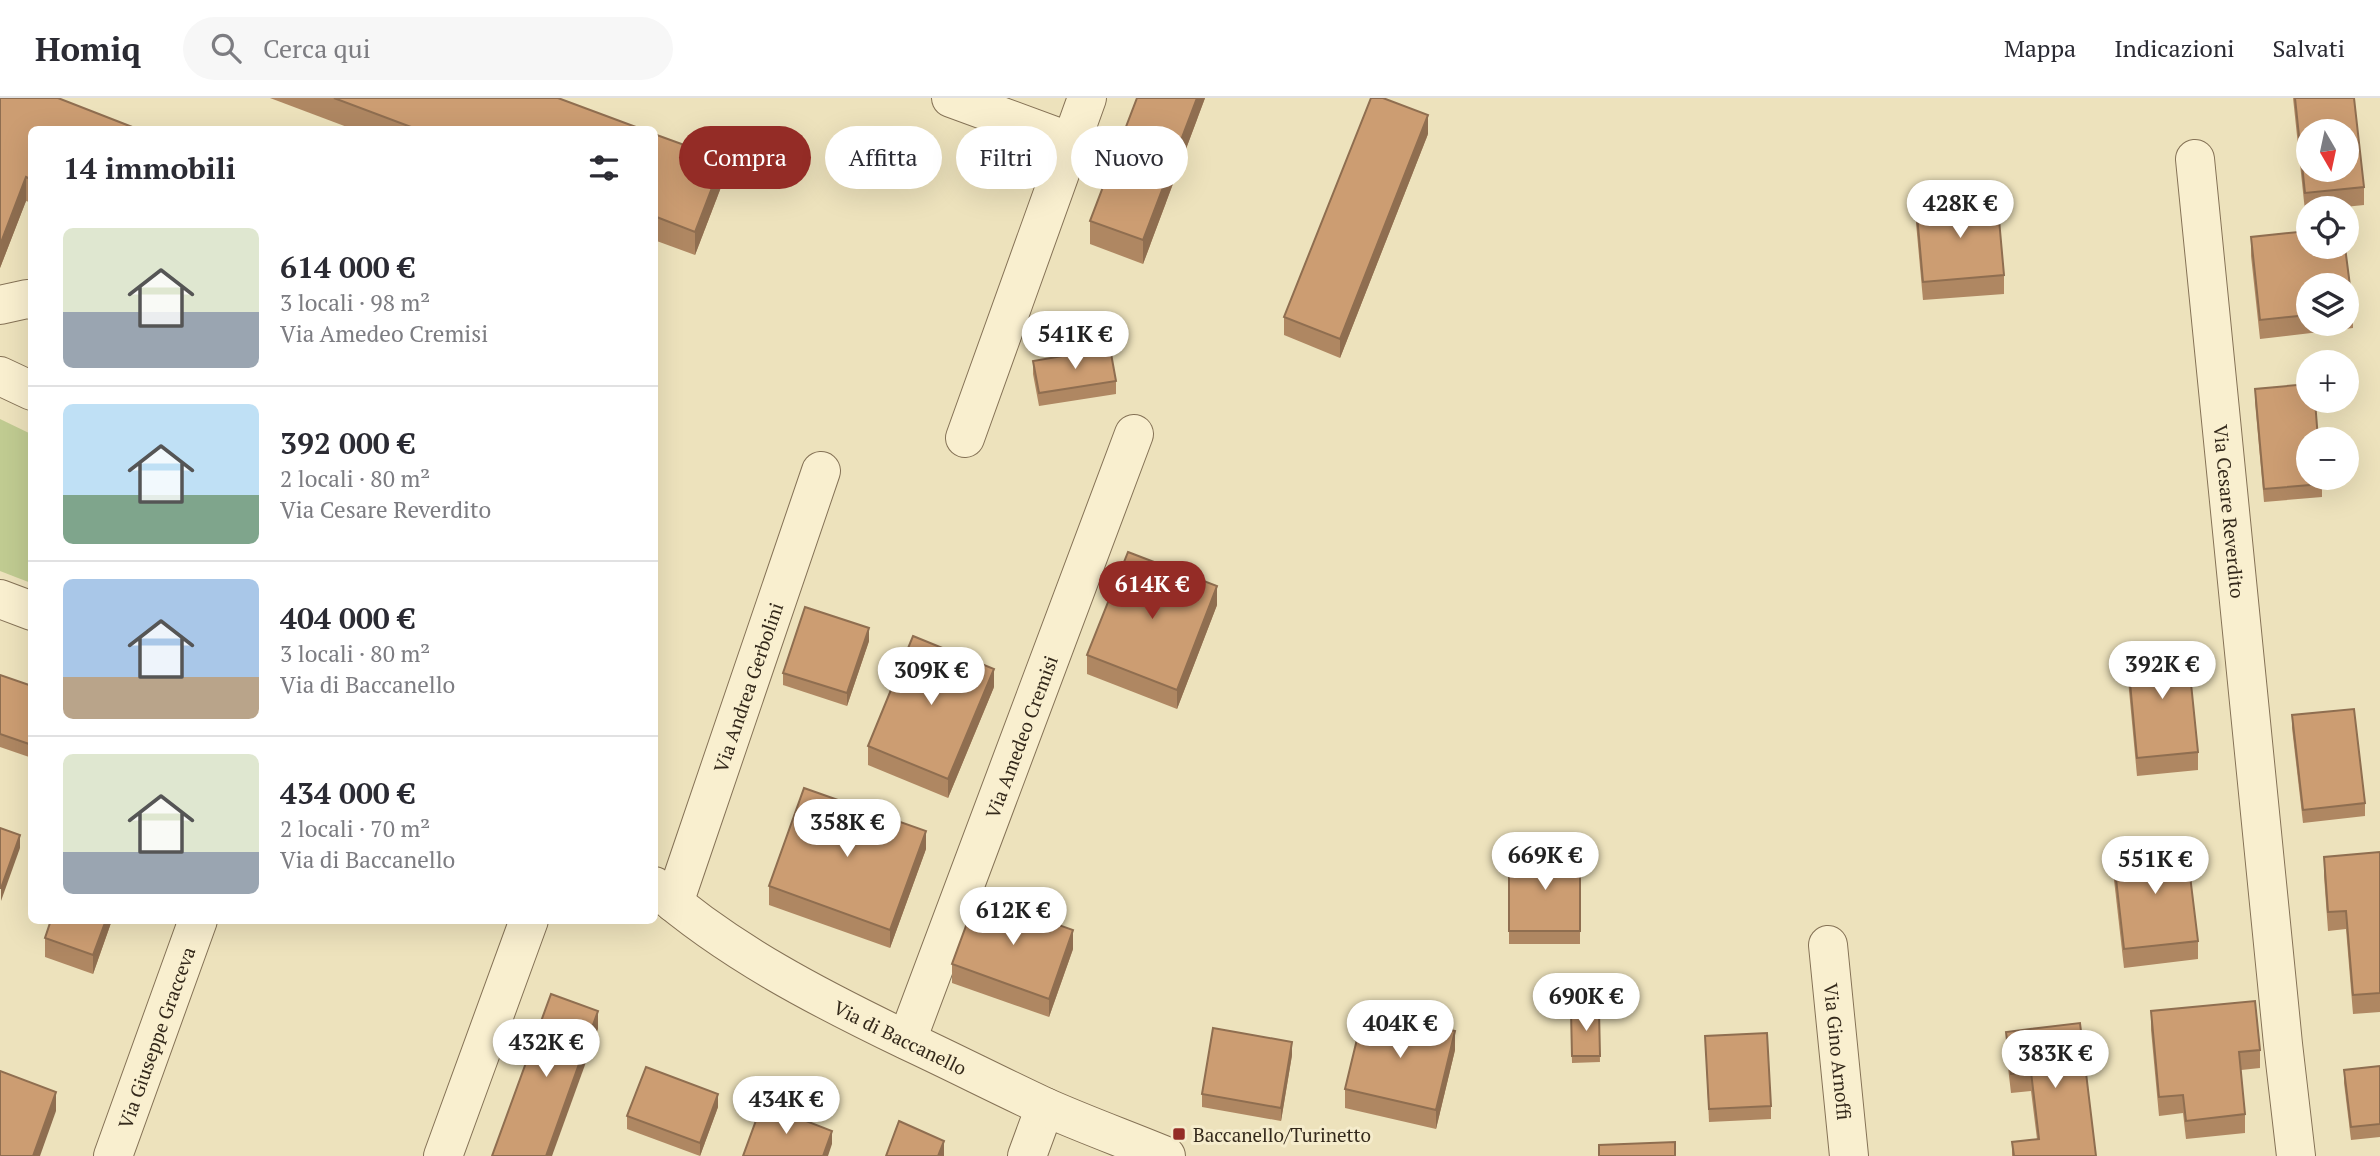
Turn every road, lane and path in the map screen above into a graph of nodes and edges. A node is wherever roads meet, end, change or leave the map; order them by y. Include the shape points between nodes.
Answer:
1 (951, 98) edge
2 (1087, 98) edge
3 (1077, 126) edge
4 (1071, 142) joint
5 (2195, 159) dead end
6 (0, 376) edge
7 (28, 389) edge
8 (1134, 434) dead end
9 (965, 438) dead end
10 (821, 471) dead end
11 (0, 599) edge
12 (28, 610) edge
13 (664, 895) edge
14 (197, 924) edge
15 (528, 924) edge
16 (1828, 945) dead end
17 (907, 1040) junction
18 (1045, 1107) junction
19 (113, 1156) edge
20 (443, 1156) edge
21 (1027, 1156) edge
22 (1166, 1156) edge
23 (1849, 1156) edge
24 (2296, 1156) edge

1 - 4 street
2 - 3 street
4 - 9 street
5 - 24 street, Via Cesare Reverdito
6 - 7 street
8 - 17 street, Via Amedeo Cremisi
10 - 13 street, Via Andrea Gerbolini
11 - 12 street
13 - 17 street, Via di Baccanello via 780,975
14 - 19 street, Via Giuseppe Gracceva
15 - 20 street
16 - 23 street, Via Gino Arnoffi
17 - 18 street, Via di Baccanello
18 - 21 street
18 - 22 street, Via di Baccanello

